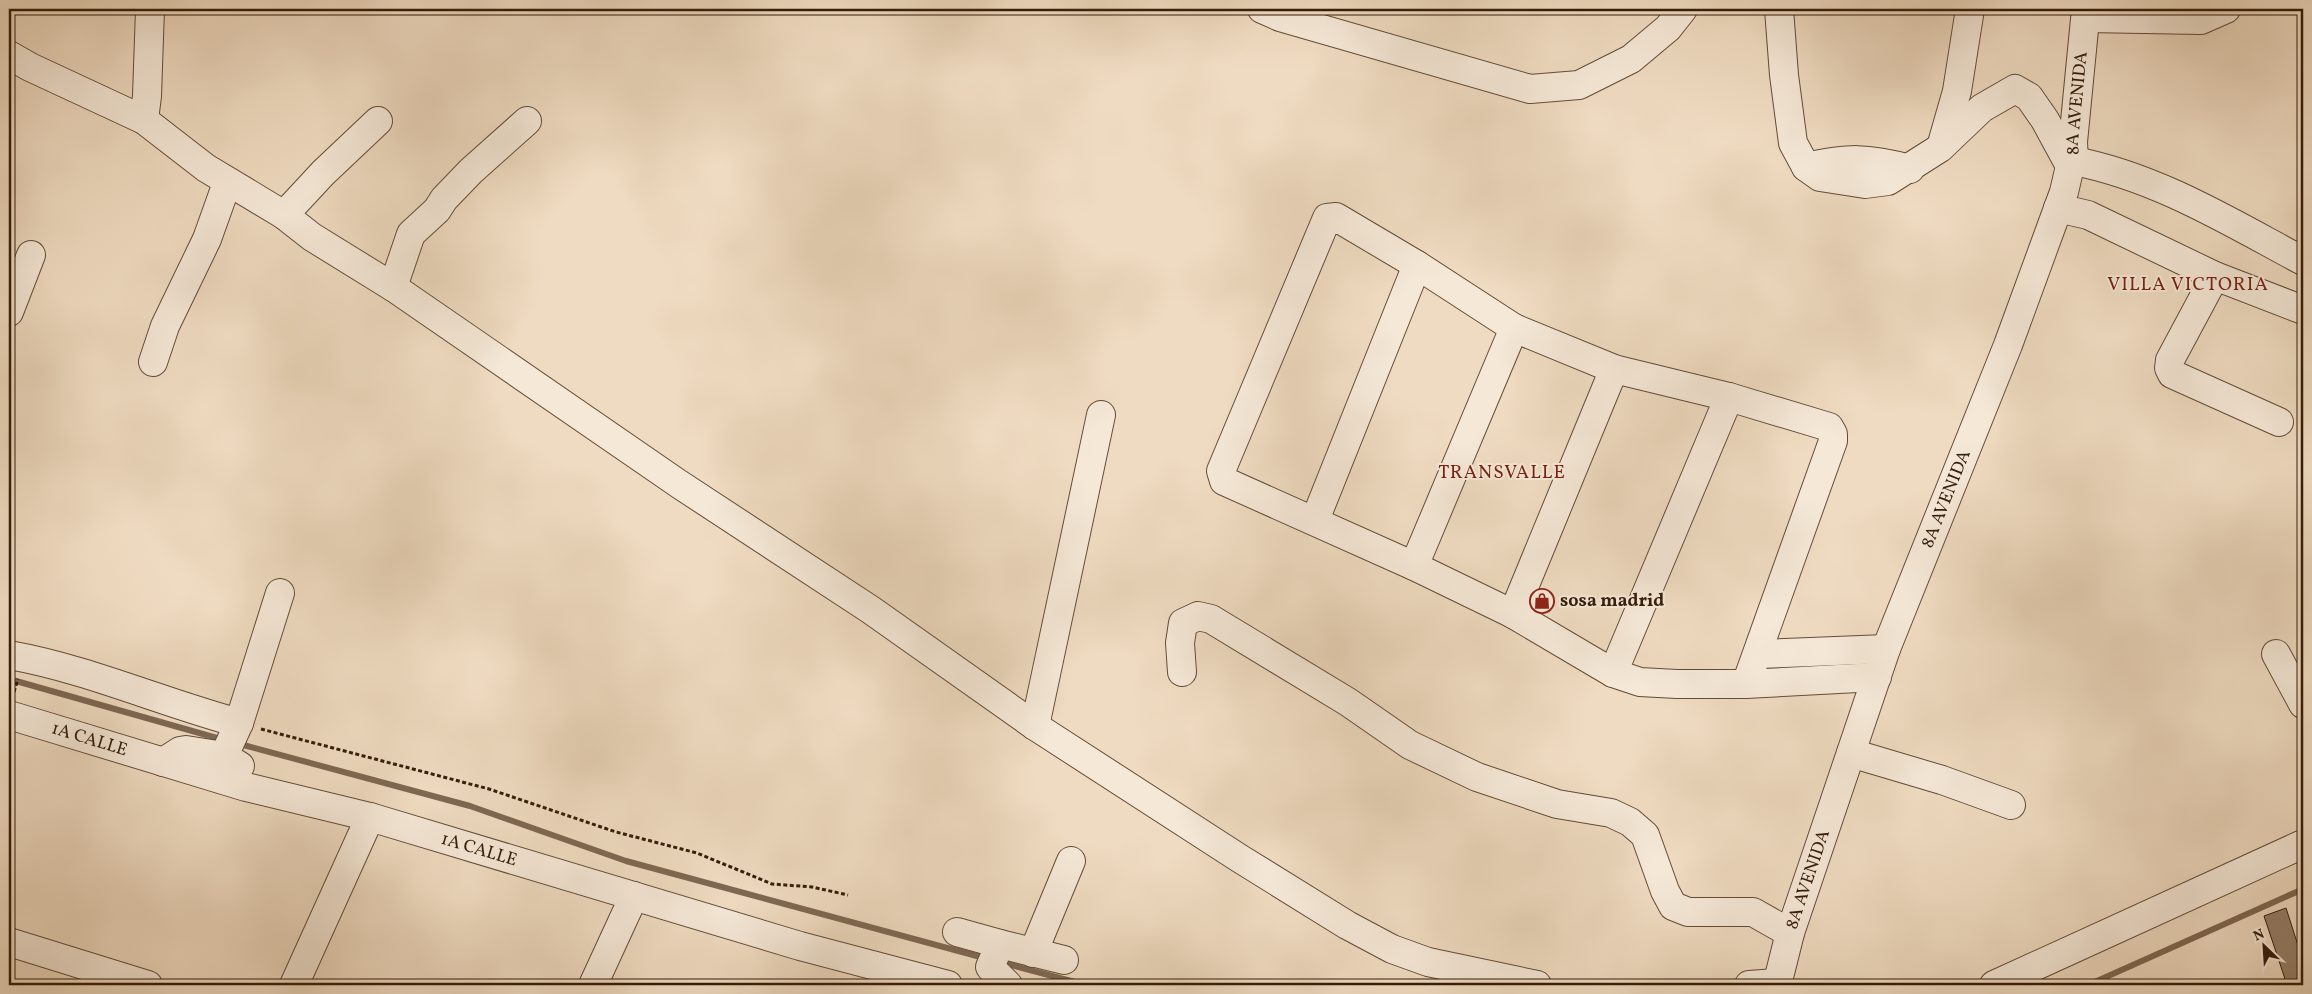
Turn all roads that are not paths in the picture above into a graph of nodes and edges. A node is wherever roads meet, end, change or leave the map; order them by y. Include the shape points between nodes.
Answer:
1 (150, 9) edge
2 (1262, 9) edge
3 (1683, 9) edge
4 (1778, 9) edge
5 (1970, 9) edge
6 (2226, 9) edge
7 (2086, 14) edge
8 (9, 55) edge
9 (144, 120) junction
10 (378, 121) dead end
11 (526, 121) dead end
12 (1940, 148) junction
13 (2072, 164) junction
14 (227, 183) junction
15 (2058, 208) junction
16 (284, 215) junction
17 (31, 255) dead end
18 (2303, 261) edge
19 (1417, 266) junction
20 (2215, 276) junction
21 (394, 287) junction
22 (2303, 310) edge
23 (9, 312) edge
24 (1514, 328) junction
25 (154, 362) dead end
26 (1614, 369) junction
27 (1729, 397) junction
28 (1101, 415) dead end
29 (2279, 422) dead end
30 (1315, 520) junction
31 (1414, 566) junction
32 (280, 593) dead end
33 (1513, 614) junction
34 (1886, 649) junction
35 (1758, 654) junction
36 (2276, 654) dead end
37 (14, 665) edge
38 (1182, 672) dead end
39 (1613, 673) junction
40 (1877, 677) junction
41 (1746, 684) junction
42 (12, 703) edge
43 (2303, 704) edge
44 (1035, 726) junction
45 (232, 737) junction
46 (1851, 753) junction
47 (163, 762) junction
48 (290, 796) junction
49 (2012, 805) dead end
50 (370, 817) junction
51 (2303, 844) edge
52 (1071, 861) dead end
53 (634, 896) junction
54 (956, 932) dead end
55 (1790, 933) junction
56 (9, 942) edge
57 (1033, 953) junction
58 (1064, 960) dead end
59 (998, 962) edge
60 (904, 980) edge
61 (1777, 984) edge
62 (148, 985) edge
63 (294, 985) edge
64 (593, 985) edge
65 (948, 985) edge
66 (1537, 985) edge
67 (1749, 985) edge
68 (1994, 985) edge

1 - 9 street
2 - 3 street via 1280,17 1530,89 1579,85 1631,59 1668,28
4 - 12 street via 1793,142 1806,167 1820,177 1865,184 1888,181
5 - 12 street via 1957,91
6 - 7 street via 2201,20
7 - 13 street, 8A AVENIDA
8 - 9 street
9 - 14 street
10 - 16 street
11 - 21 street via 411,234
12 - 13 street via 1982,108 2015,89 2029,97
13 - 15 street, 8A AVENIDA
13 - 18 street via 2096,166 2181,196
14 - 16 street
14 - 25 street via 207,239 165,326
15 - 20 street via 2088,215
15 - 34 street, 8A AVENIDA via 2008,345
16 - 21 street via 320,242
17 - 23 street
19 - 24 street
19 - 30 street
19 - 30 street via 1336,217 1328,218 1221,470 1224,481
20 - 22 street
20 - 29 street via 2170,360 2169,368 2172,374
21 - 44 street via 679,484 871,610
24 - 26 street
24 - 31 street
26 - 27 street
26 - 33 street
27 - 35 street via 1828,428 1833,434
27 - 39 street
28 - 44 street
30 - 31 street
31 - 33 street
32 - 45 street
33 - 39 street
34 - 35 street
34 - 40 street, 8A AVENIDA
35 - 41 street
36 - 43 street
37 - 45 street via 41,660 73,669 185,708
38 - 55 street via 1180,643 1183,623 1198,616 1210,620 1348,702 1410,745 1478,777 1557,804 1611,813 1630,822 1645,835 1673,906 1688,912 1753,912
39 - 41 street via 1640,682
40 - 41 street
40 - 46 street, 8A AVENIDA
42 - 47 street, 1A CALLE
44 - 66 street via 1369,938 1428,962
45 - 47 street via 180,751
45 - 48 street via 262,776
46 - 49 street
46 - 55 street, 8A AVENIDA
47 - 48 street, 1A CALLE
48 - 50 street, 1A CALLE
50 - 53 street, 1A CALLE
50 - 63 street
51 - 68 street
52 - 57 street
53 - 60 street, 1A CALLE
53 - 64 street
54 - 59 street
55 - 61 street, 8A AVENIDA
56 - 62 street
57 - 58 street
57 - 59 street
60 - 65 street, 1A CALLE
61 - 67 street

